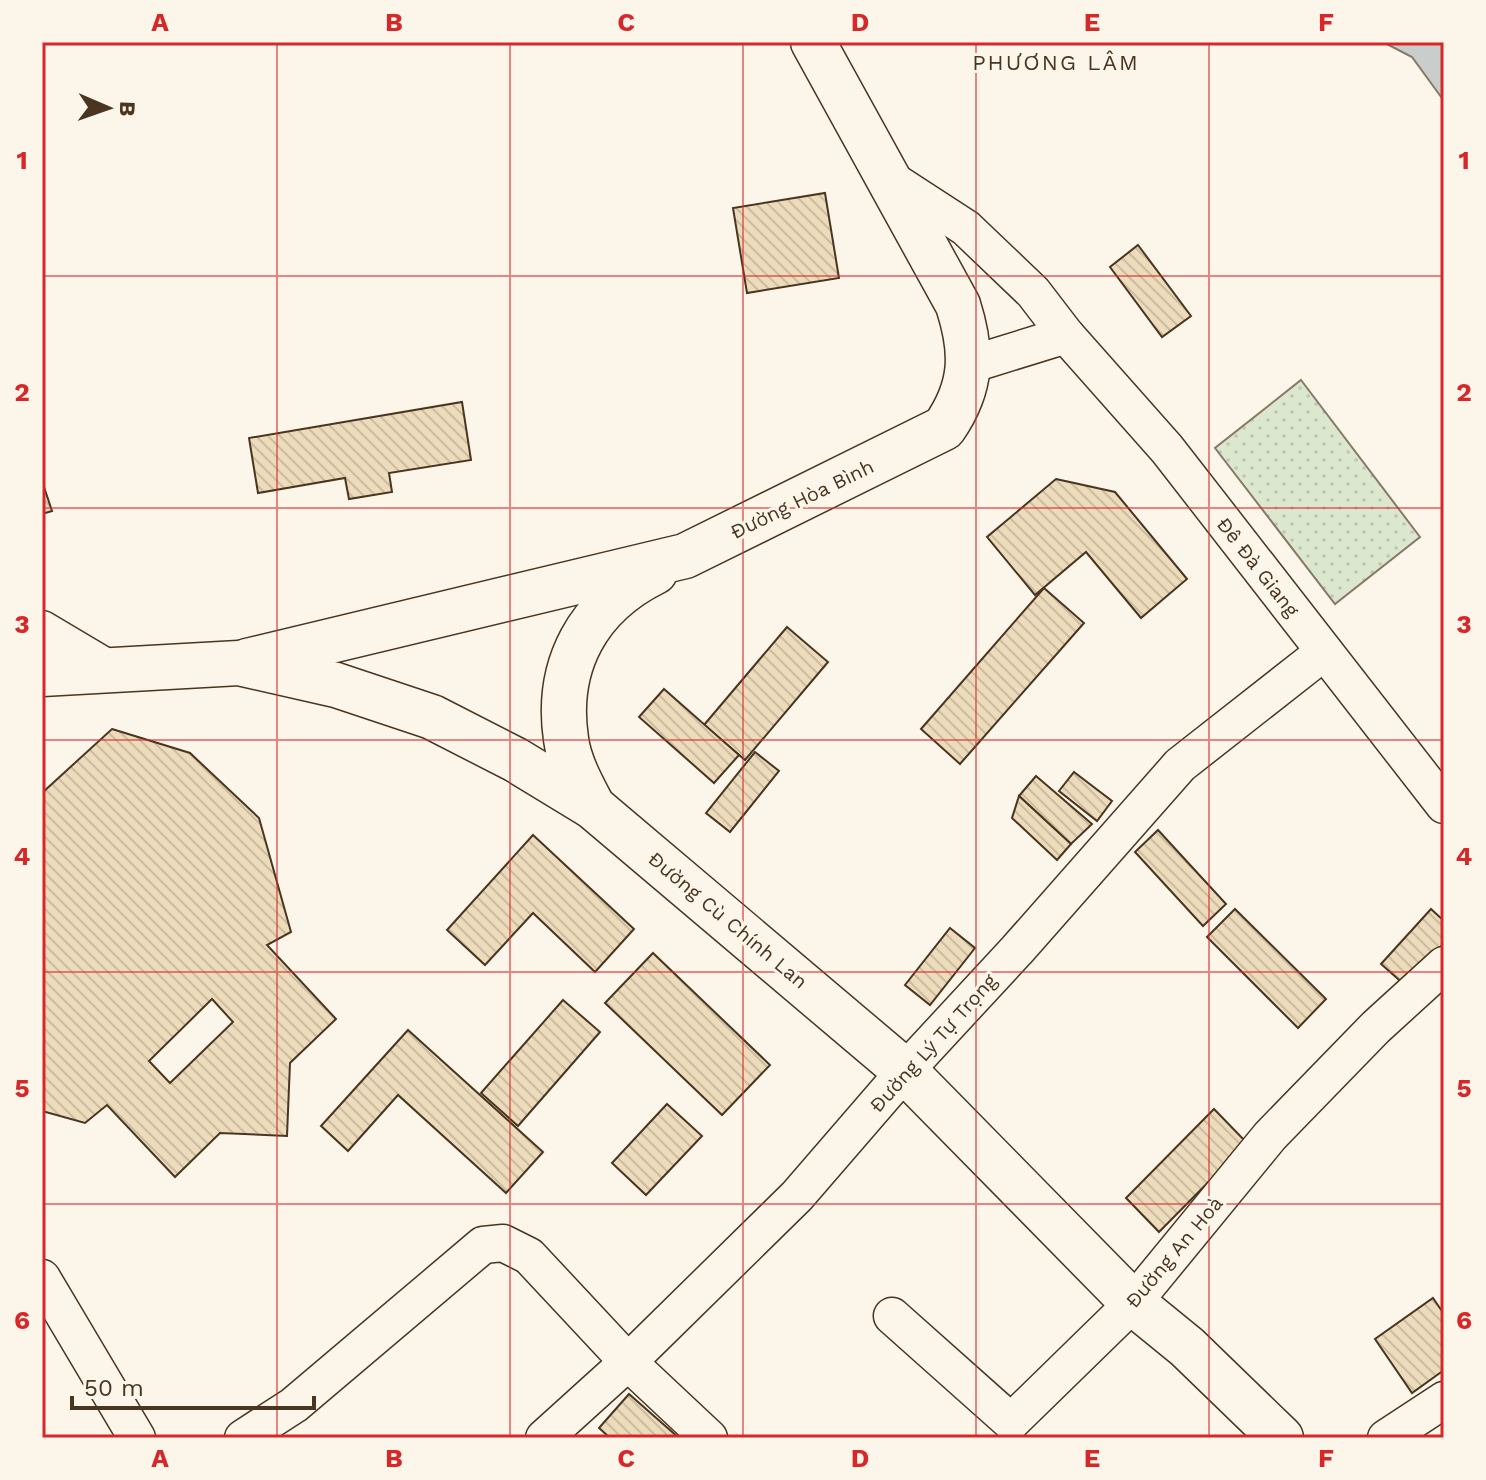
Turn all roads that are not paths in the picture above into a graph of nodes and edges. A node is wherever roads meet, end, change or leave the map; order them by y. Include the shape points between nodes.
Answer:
1 (813, 42) edge
2 (886, 176) junction
3 (1066, 335) junction
4 (969, 365) junction
5 (685, 556) junction
6 (42, 629) edge
7 (1324, 652) junction
8 (239, 663) junction
9 (111, 670) junction
10 (42, 674) edge
11 (1444, 805) edge
12 (593, 807) junction
13 (1444, 965) edge
14 (905, 1071) junction
15 (42, 1278) edge
16 (1133, 1303) junction
17 (892, 1316) dead end
18 (628, 1362) junction
19 (1444, 1400) edge
20 (137, 1438) edge
21 (243, 1438) edge
22 (544, 1438) edge
23 (709, 1438) edge
24 (1281, 1438) edge
25 (1386, 1438) edge

1 - 2 main road, Đường Hòa Bình
2 - 3 street, Đê Đà Giang via 966,228 1033,292
2 - 4 main road, Đường Hòa Bình via 952,291
3 - 4 street
3 - 7 street, Đê Đà Giang via 1167,449
4 - 5 main road, Đường Hòa Bình via 961,398 944,428
5 - 8 main road, Đường Hòa Bình
5 - 12 main road via 617,597 582,635 572,659 565,687 566,740
6 - 9 street
7 - 11 street, Đê Đà Giang
7 - 14 street, Đường Lý Tự Trọng via 1180,765
8 - 9 main road, Đường Cù Chính Lan
8 - 12 main road, Đường Cù Chính Lan via 336,685 432,717
9 - 10 main road, Đường Cù Chính Lan
12 - 14 main road, Đường Cù Chính Lan
13 - 16 street, Đường An Hoà via 1270,1136
14 - 16 main road, Đường Cù Chính Lan
14 - 18 street, Đường Lý Tự Trọng via 797,1196
15 - 20 street
16 - 17 street, Đường An Hoà via 1011,1422
16 - 24 main road, Đường Cù Chính Lan
18 - 21 street via 529,1256 503,1243 483,1245 294,1405
18 - 22 street, Đường Lý Tự Trọng
18 - 23 street
19 - 25 street

